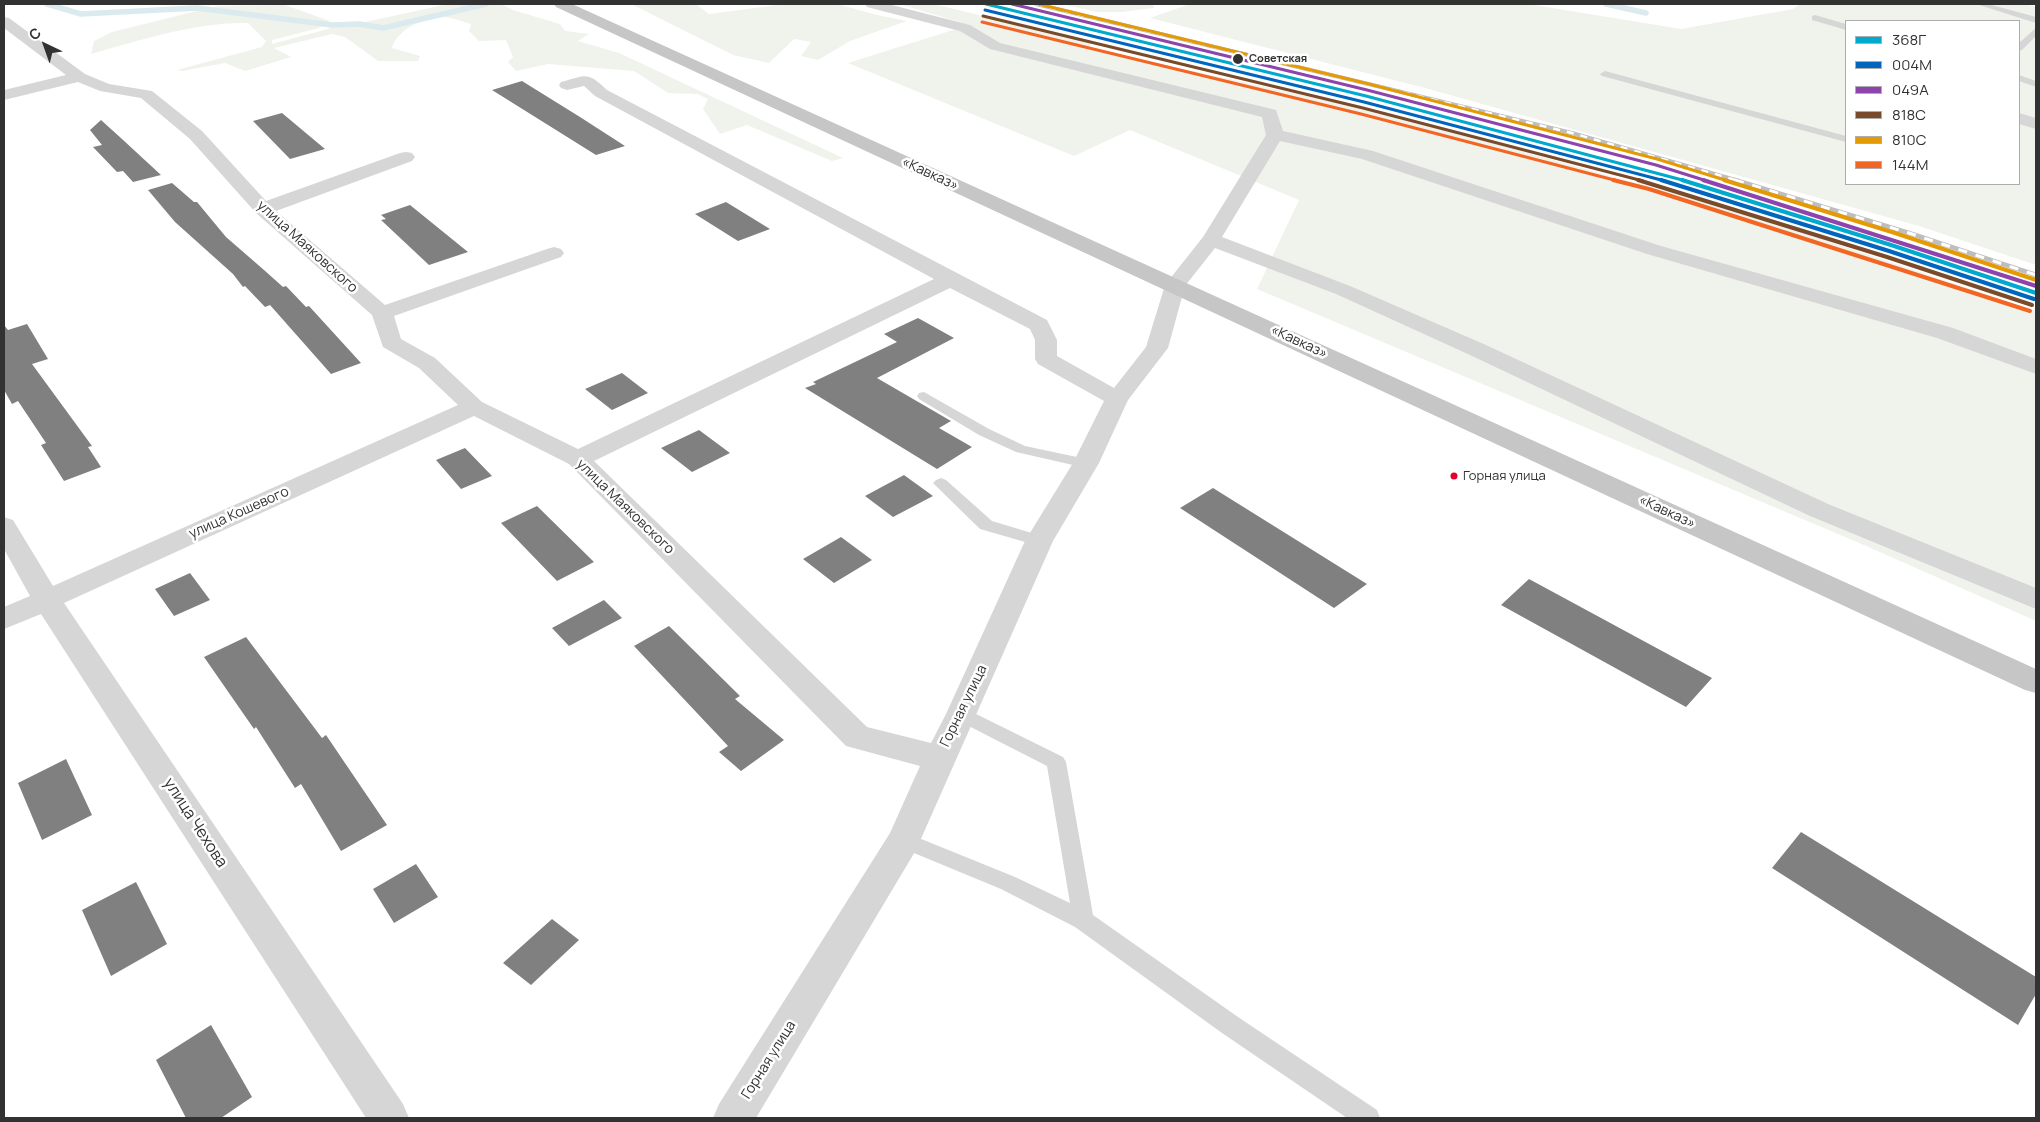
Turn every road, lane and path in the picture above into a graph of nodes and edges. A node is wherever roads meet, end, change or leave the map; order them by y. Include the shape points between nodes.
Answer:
1 (561, 4) edge
2 (872, 4) edge
3 (1980, 4) edge
4 (1815, 18) dead end
5 (2036, 20) edge
6 (4, 21) edge
7 (1845, 27) edge
8 (2036, 31) edge
9 (2020, 47) edge
10 (1605, 74) dead end
11 (79, 77) junction
12 (2020, 78) edge
13 (2036, 84) edge
14 (567, 85) dead end
15 (4, 96) edge
16 (2020, 118) edge
17 (2036, 124) edge
18 (1275, 135) junction
19 (1845, 139) edge
20 (406, 156) dead end
21 (263, 209) junction
22 (1211, 240) junction
23 (554, 253) dead end
24 (949, 280) junction
25 (1175, 285) junction
26 (382, 313) junction
27 (2036, 367) edge
28 (924, 396) dead end
29 (1117, 400) junction
30 (474, 407) junction
31 (578, 459) junction
32 (1086, 463) junction
33 (941, 483) dead end
34 (4, 526) edge
35 (1040, 541) junction
36 (2036, 599) edge
37 (48, 600) junction
38 (4, 619) edge
39 (2036, 682) edge
40 (962, 714) junction
41 (939, 758) junction
42 (904, 840) junction
43 (1083, 920) junction
44 (389, 1118) edge
45 (734, 1118) edge
46 (1368, 1118) edge

1 - 25 highway, «Кавказ»
2 - 18 street via 965,28 995,46 1270,114
3 - 5 lane
4 - 7 lane
6 - 11 street, улица Маяковского
8 - 9 lane
10 - 19 lane
11 - 15 street
11 - 21 street, улица Маяковского via 106,88 146,94 196,135
12 - 13 lane
14 - 24 street via 587,80 601,93
16 - 17 street
18 - 22 street
18 - 27 street via 1367,155 1654,250 1944,334
20 - 21 street
21 - 26 street, улица Маяковского
22 - 25 street
22 - 36 street via 1343,290 1819,510
23 - 26 street
24 - 29 street via 1039,325 1046,340 1046,359
24 - 31 street
25 - 29 street, Горная улица via 1157,348
25 - 39 highway, «Кавказ»
26 - 30 street, улица Маяковского via 391,342 427,362
28 - 32 lane via 984,432 1021,449
29 - 32 street, Горная улица
30 - 31 street, улица Маяковского
30 - 37 street, улица Кошевого
31 - 41 street, улица Маяковского via 857,737
32 - 35 street, Горная улица
33 - 35 lane via 986,526
34 - 37 street, улица Чехова
35 - 40 street, Горная улица
37 - 38 street, улица Кошевого
37 - 44 street, улица Чехова
40 - 41 street, Горная улица
40 - 43 lane via 1056,762
41 - 42 street, Горная улица
42 - 43 lane via 1008,883
42 - 45 street, Горная улица
43 - 46 lane

